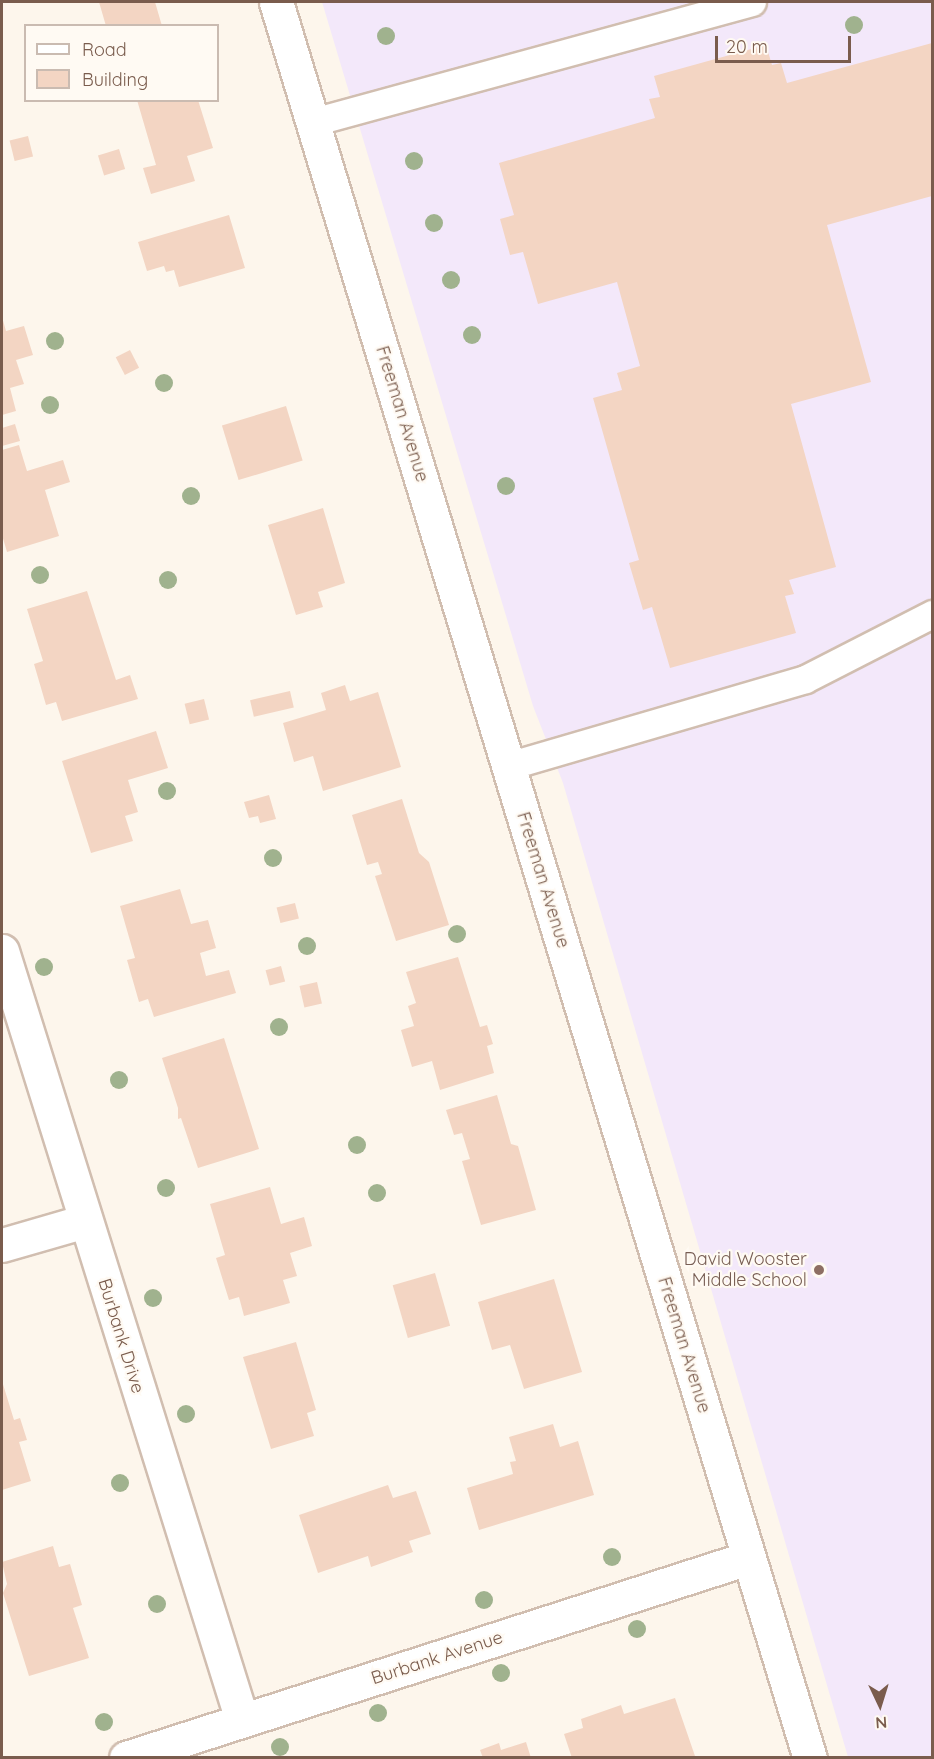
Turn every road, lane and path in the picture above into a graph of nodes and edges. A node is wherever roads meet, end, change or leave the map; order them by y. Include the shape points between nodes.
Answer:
1 (276, 2) edge
2 (752, 2) edge
3 (313, 123) junction
4 (933, 614) edge
5 (508, 766) junction
6 (2, 951) edge
7 (85, 1221) junction
8 (2, 1245) edge
9 (748, 1558) junction
10 (242, 1720) junction
11 (126, 1758) edge
12 (810, 1758) edge

1 - 3 street, Freeman Avenue
2 - 3 lane
3 - 5 street, Freeman Avenue
4 - 5 lane via 805,679
5 - 9 street, Freeman Avenue
6 - 7 street, Burbank Drive
7 - 8 street
7 - 10 street, Burbank Drive
9 - 10 street, Burbank Avenue
9 - 12 street, Freeman Avenue
10 - 11 street, Burbank Avenue

